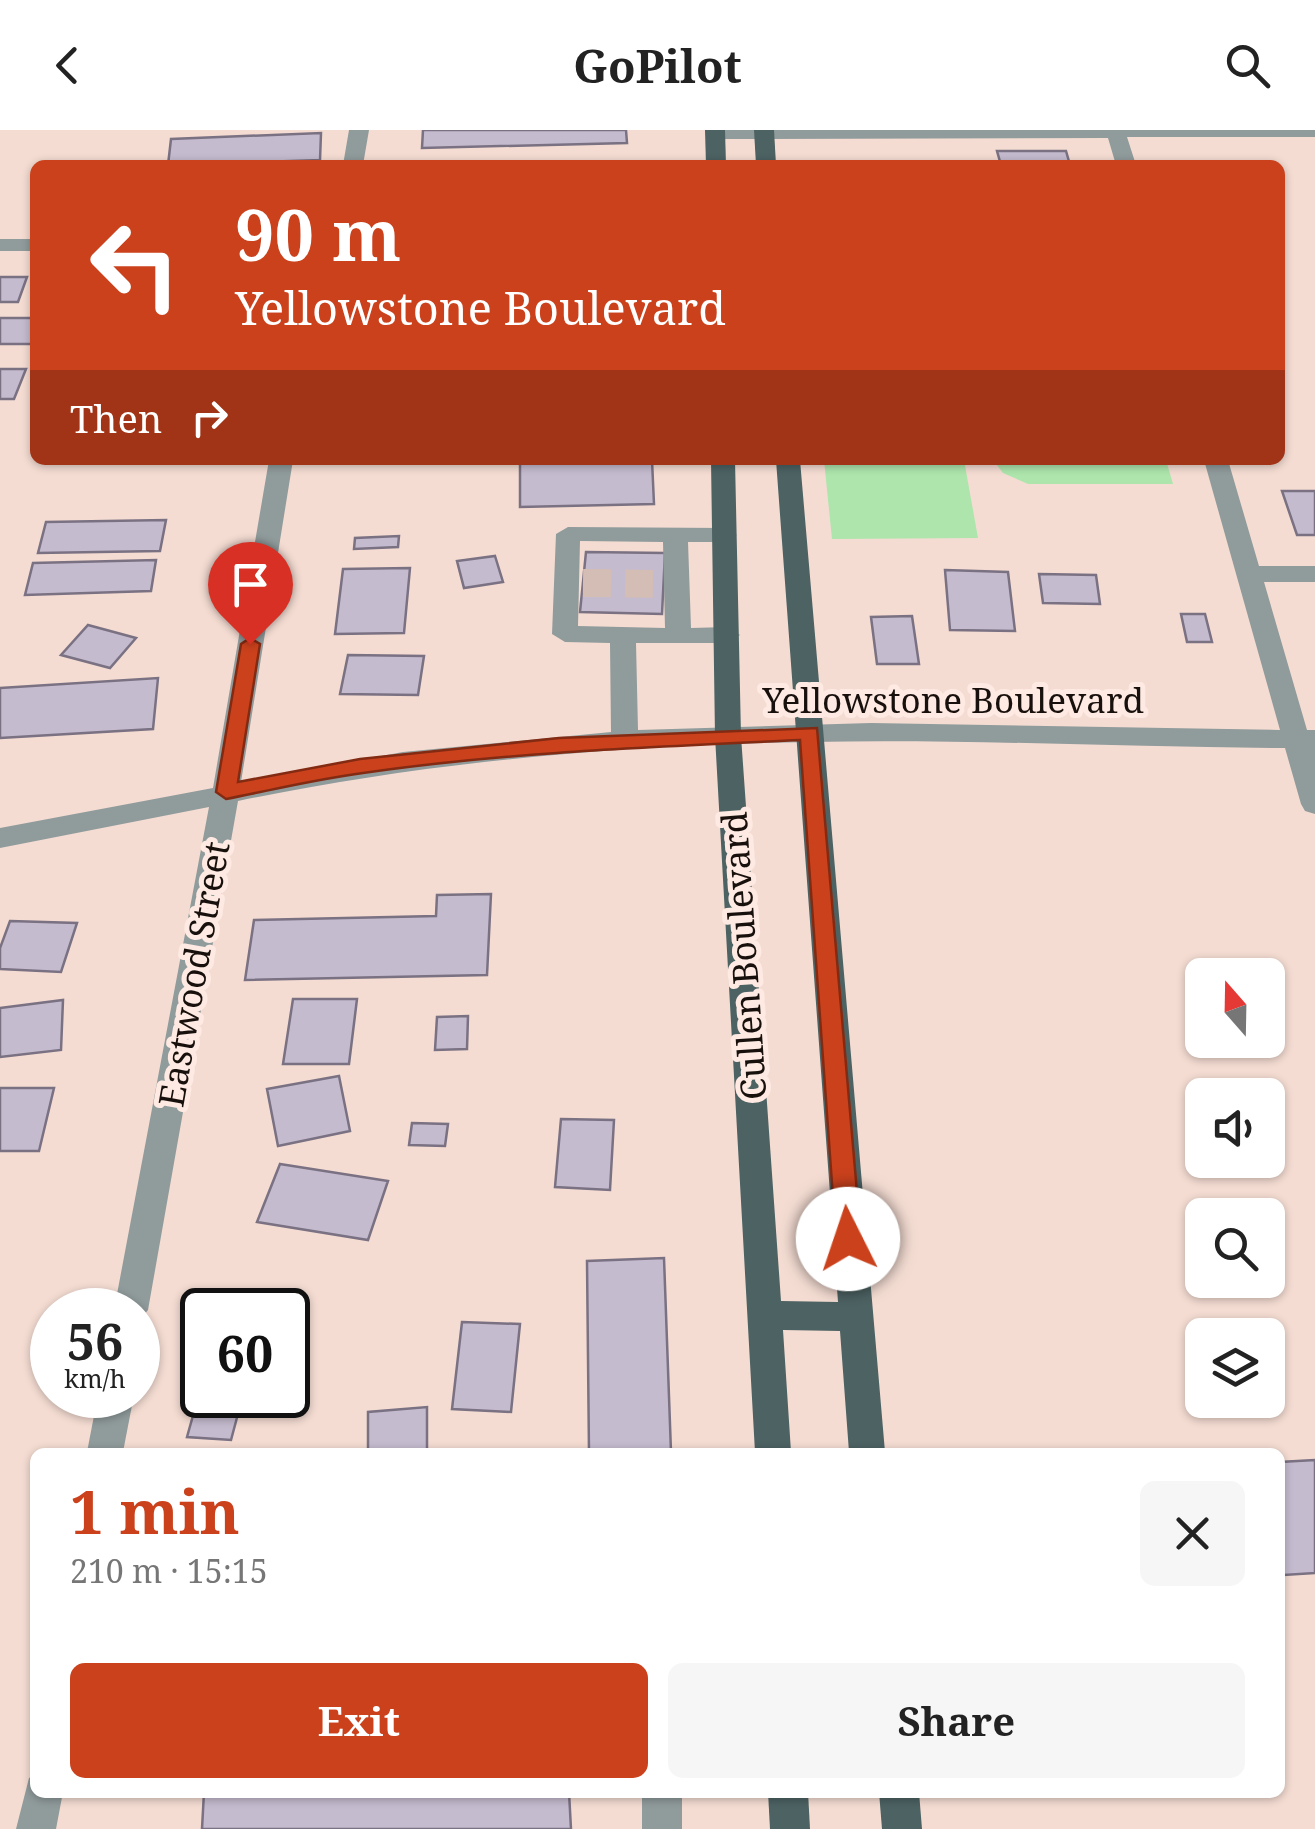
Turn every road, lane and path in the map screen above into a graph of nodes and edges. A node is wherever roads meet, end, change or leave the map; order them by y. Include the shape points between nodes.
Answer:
1 (359, 130) edge
2 (1116, 131) edge
3 (1315, 131) edge
4 (715, 132) edge
5 (764, 132) edge
6 (354, 160) edge
7 (716, 160) edge
8 (766, 160) edge
9 (1125, 160) edge
10 (0, 245) edge
11 (30, 245) edge
12 (280, 465) edge
13 (723, 465) edge
14 (788, 465) edge
15 (1217, 465) edge
16 (675, 534) junction
17 (725, 535) junction
18 (1250, 574) junction
19 (1315, 574) edge
20 (727, 635) junction
21 (623, 636) junction
22 (678, 636) junction
23 (810, 733) junction
24 (728, 736) junction
25 (1305, 739) edge
26 (625, 741) junction
27 (226, 792) junction
28 (1315, 804) edge
29 (0, 838) edge
30 (135, 1288) edge
31 (768, 1315) junction
32 (854, 1317) junction
33 (112, 1418) edge
34 (106, 1448) edge
35 (774, 1448) edge
36 (867, 1448) edge
37 (42, 1798) edge
38 (662, 1798) edge
39 (788, 1798) edge
40 (899, 1798) edge
41 (36, 1829) edge
42 (662, 1829) edge
43 (790, 1829) edge
44 (902, 1829) edge

1 - 6 street
2 - 3 street
2 - 5 street
2 - 9 street
4 - 5 street
4 - 7 main road
5 - 8 main road
10 - 11 street
12 - 27 street, Eastwood Street
13 - 17 main road, Cullen Boulevard
14 - 23 main road
15 - 18 street
16 - 17 street
16 - 21 street via 568,534 575,583 564,634
16 - 22 street via 670,585
17 - 20 main road, Cullen Boulevard
18 - 19 street
18 - 25 street
20 - 22 street
20 - 24 main road, Cullen Boulevard
21 - 22 street
21 - 26 street
23 - 24 street, Yellowstone Boulevard
23 - 25 street, Yellowstone Boulevard
23 - 32 main road
24 - 26 street, Yellowstone Boulevard
24 - 31 main road, Cullen Boulevard
25 - 28 street
26 - 27 street, Yellowstone Boulevard via 360,766
27 - 29 street, Yellowstone Boulevard via 98,824
27 - 30 street, Eastwood Street
31 - 32 main road
31 - 35 main road, Cullen Boulevard
32 - 36 main road
33 - 34 street
37 - 41 street
38 - 42 street
39 - 43 main road
40 - 44 main road

